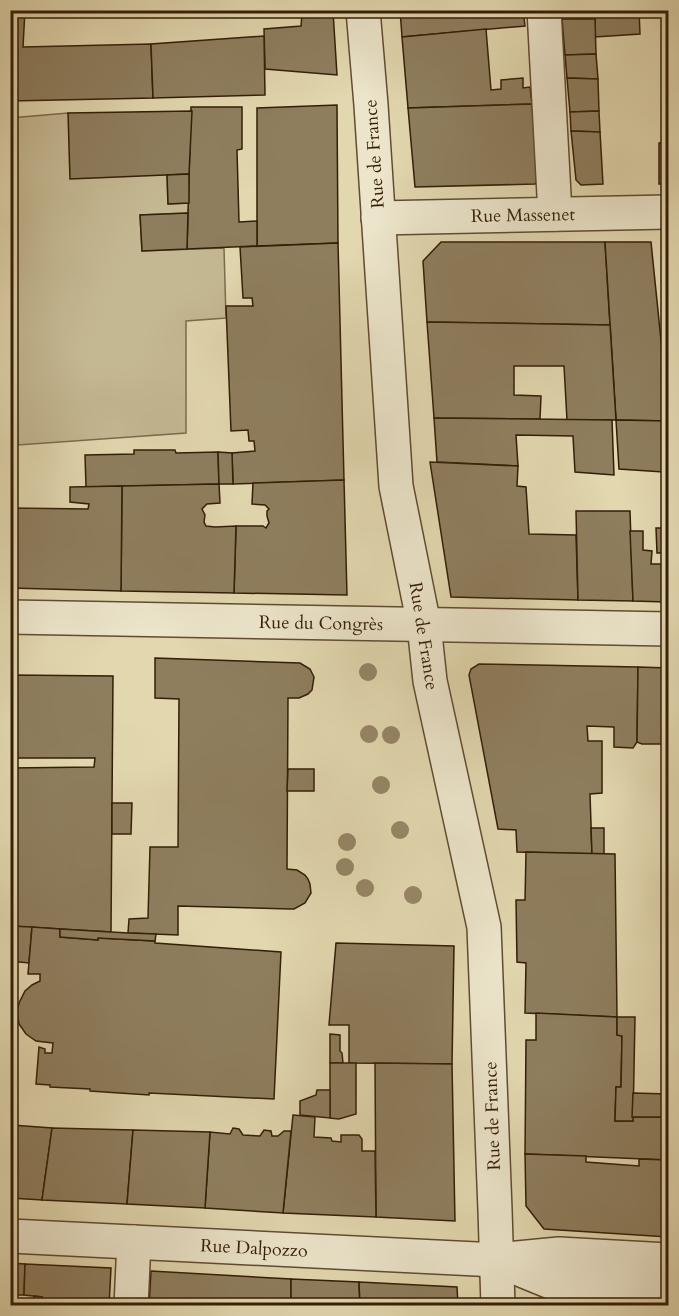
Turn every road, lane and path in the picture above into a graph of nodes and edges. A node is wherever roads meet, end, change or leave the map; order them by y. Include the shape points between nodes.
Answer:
1 (363, 10) edge
2 (544, 10) edge
3 (669, 212) edge
4 (555, 214) junction
5 (378, 218) junction
6 (10, 617) edge
7 (424, 625) junction
8 (669, 628) edge
9 (10, 1236) edge
10 (134, 1242) junction
11 (497, 1260) junction
12 (669, 1260) edge
13 (669, 1291) edge
14 (131, 1305) edge
15 (498, 1305) edge

1 - 5 street, Rue de France
2 - 4 street
3 - 4 street, Rue Massenet
4 - 5 street, Rue Massenet
5 - 7 street, Rue de France via 396,486
6 - 7 street, Rue du Congrès
7 - 8 street, Rue du Congrès
7 - 11 street, Rue de France via 430,681 484,927
9 - 10 street, Rue Dalpozzo
10 - 11 street, Rue Dalpozzo
10 - 14 street
11 - 12 street via 559,1254
11 - 13 street via 558,1285
11 - 15 street, Rue de France

